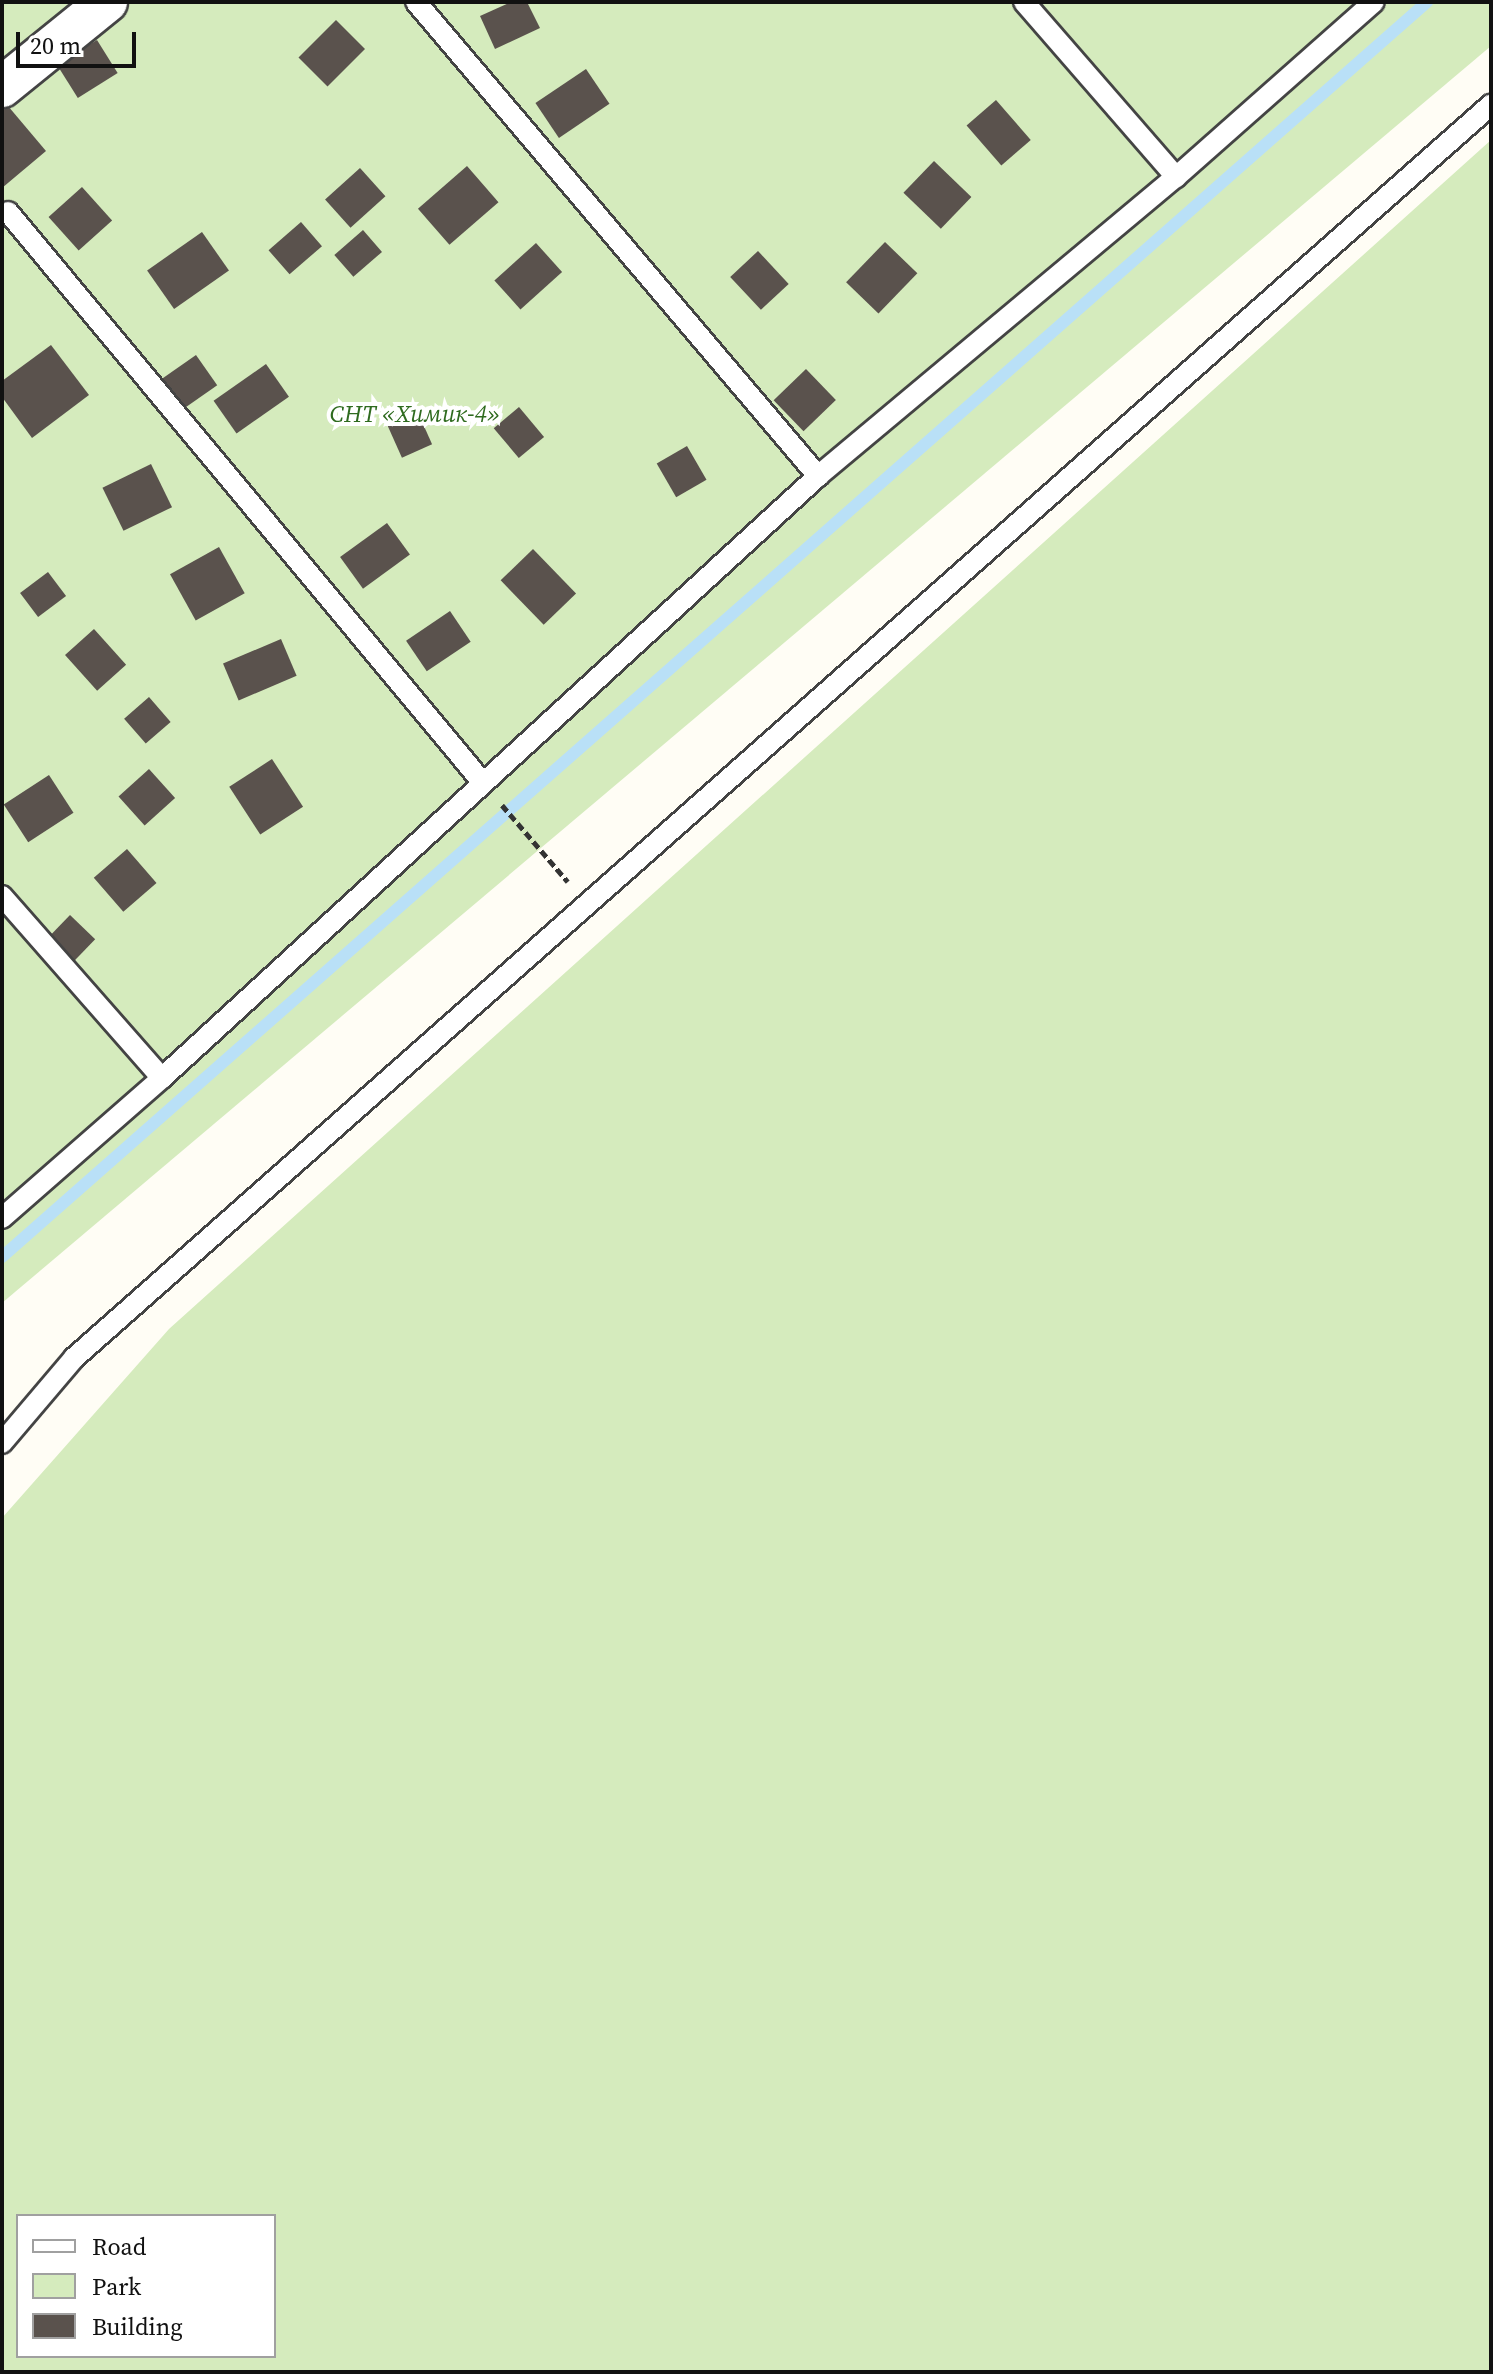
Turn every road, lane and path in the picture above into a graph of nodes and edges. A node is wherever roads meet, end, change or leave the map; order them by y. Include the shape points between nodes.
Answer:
1 (106, 2) edge
2 (416, 2) edge
3 (1024, 2) edge
4 (1374, 2) edge
5 (2, 87) edge
6 (1491, 105) edge
7 (1176, 177) junction
8 (8, 212) dead end
9 (818, 476) junction
10 (483, 783) junction
11 (2, 896) edge
12 (587, 904) junction
13 (162, 1078) junction
14 (2, 1218) edge
15 (2, 1443) edge

1 - 5 street
2 - 9 lane
3 - 7 lane
4 - 7 lane
6 - 12 lane
7 - 9 lane
8 - 10 lane
9 - 10 lane
10 - 12 path
10 - 13 lane
11 - 13 lane
12 - 15 lane via 74,1358
13 - 14 lane

